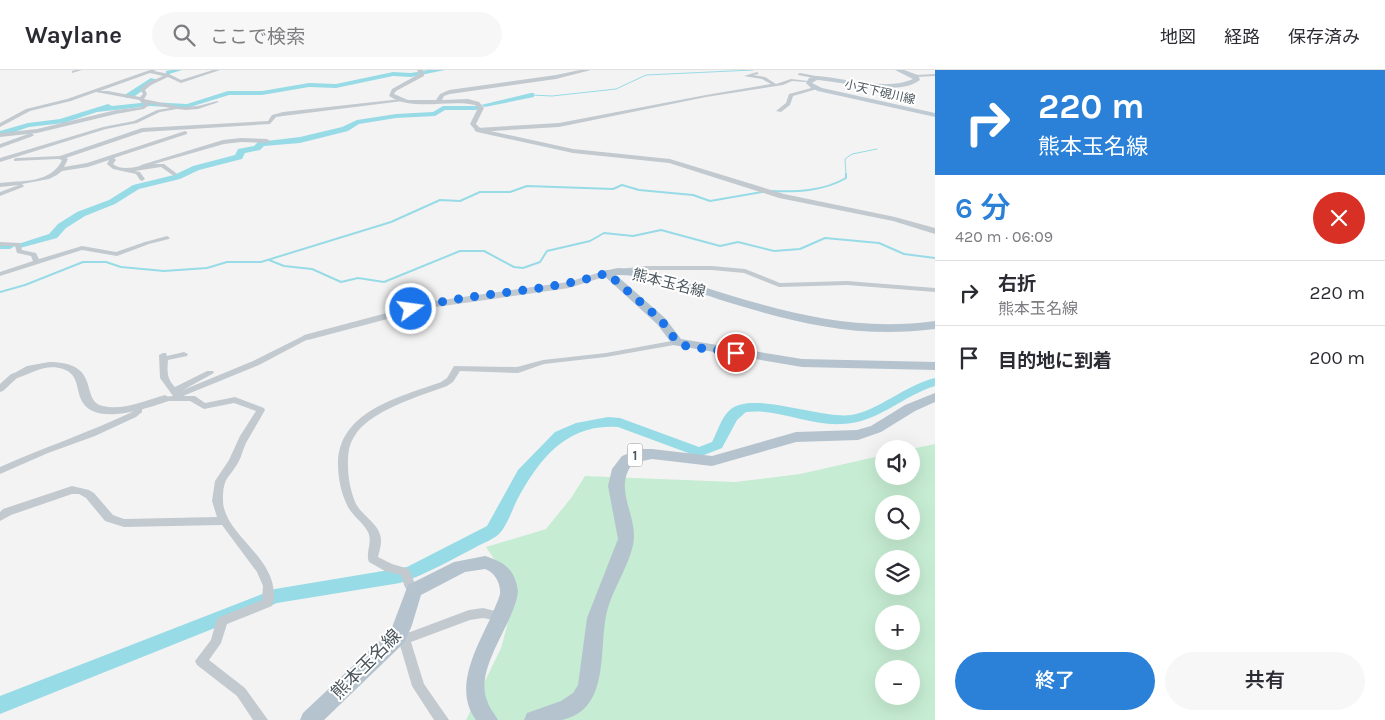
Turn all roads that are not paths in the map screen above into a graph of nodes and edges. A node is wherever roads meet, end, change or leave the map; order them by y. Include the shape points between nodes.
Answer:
1 (218, 70) edge
2 (588, 70) edge
3 (898, 70) edge
4 (153, 71) edge
5 (422, 72) edge
6 (799, 72) edge
7 (757, 73) dead end
8 (167, 75) junction
9 (935, 75) edge
10 (916, 76) junction
11 (819, 78) junction
12 (810, 84) junction
13 (775, 85) junction
14 (93, 92) junction
15 (401, 100) junction
16 (438, 100) junction
17 (145, 102) junction
18 (217, 102) dead end
19 (177, 108) junction
20 (779, 111) dead end
21 (935, 115) edge
22 (134, 122) junction
23 (0, 125) edge
24 (60, 125) junction
25 (158, 128) junction
26 (477, 130) junction
27 (185, 133) dead end
28 (0, 135) edge
29 (267, 142) dead end
30 (215, 144) junction
31 (0, 146) edge
32 (222, 150) dead end
33 (184, 153) junction
34 (193, 155) dead end
35 (62, 157) junction
36 (110, 158) junction
37 (0, 161) edge
38 (143, 166) junction
39 (60, 169) junction
40 (128, 170) junction
41 (174, 174) dead end
42 (142, 180) dead end
43 (23, 184) junction
44 (0, 185) edge
45 (0, 194) edge
46 (935, 232) edge
47 (167, 238) dead end
48 (0, 244) edge
49 (37, 263) junction
50 (613, 272) junction
51 (0, 274) edge
52 (935, 290) edge
53 (935, 325) edge
54 (308, 337) joint
55 (677, 342) junction
56 (184, 354) dead end
57 (935, 366) edge
58 (210, 373) dead end
59 (14, 376) joint
60 (169, 387) junction
61 (0, 389) edge
62 (178, 395) junction
63 (935, 397) edge
64 (165, 399) junction
65 (138, 408) junction
66 (0, 471) edge
67 (0, 517) edge
68 (224, 521) junction
69 (409, 580) junction
70 (498, 616) junction
71 (401, 637) junction
72 (261, 720) edge
73 (310, 720) edge
74 (442, 720) edge
75 (488, 720) edge
76 (534, 720) edge

1 - 8 street via 181,82
2 - 16 street via 449,92
3 - 10 main road, 小天下硯川線
4 - 8 street
4 - 14 street
5 - 15 street via 392,92 393,97
6 - 11 street
6 - 12 street
7 - 13 street via 746,76 763,78
8 - 17 street via 142,90 146,94
9 - 10 street
10 - 11 main road, 小天下硯川線 via 916,81 903,84
11 - 12 main road via 811,79
12 - 13 street via 791,80
12 - 20 street via 791,95 788,104
12 - 21 main road, 小天下硯川線
13 - 26 street via 568,124
14 - 17 street via 108,92
14 - 23 street via 28,110
15 - 16 street
15 - 25 street via 283,114 274,116 270,122
16 - 26 street via 471,101 480,105 473,124
17 - 19 street
17 - 24 street via 141,109
18 - 19 street
19 - 22 street via 159,111
22 - 25 street
22 - 37 street
24 - 28 street
24 - 31 street
25 - 35 street via 126,134
26 - 46 street via 573,151 670,161 772,194 895,219
27 - 36 street
29 - 30 street via 241,140
30 - 32 street
30 - 33 street
33 - 34 street
33 - 38 street
35 - 37 street
35 - 39 street via 64,161
36 - 39 street
36 - 40 street via 113,160 110,164 115,168
38 - 40 street
38 - 41 street via 162,165
39 - 43 street via 52,175
40 - 42 street via 138,173
43 - 44 street
43 - 45 street
47 - 49 street via 118,254 82,248
48 - 49 street via 18,244 20,252 34,254
49 - 51 street
50 - 52 street via 646,268 712,268 745,271 771,283 788,286 847,283
50 - 53 main road, 熊本玉名線 via 670,281 825,325 858,330 898,330
50 - 54 street via 569,285 428,305
50 - 55 main road, 熊本玉名線 via 661,320
54 - 62 street
55 - 57 main road via 802,363
55 - 69 street via 543,362 518,370 457,368 444,384 390,403 351,430 342,450 342,474 352,506 372,527 376,539 373,559
56 - 60 street via 164,357 162,372
58 - 60 street via 182,388
59 - 61 street
59 - 65 street via 27,369 58,364 78,374 91,405 112,411
60 - 62 street
62 - 64 street
63 - 76 main road, 1 via 876,429 858,435 796,437 712,461 652,454 630,456 622,464 616,484 626,539 601,596 584,694 574,704
64 - 65 street
64 - 68 street via 192,398 204,406 235,400 261,410 218,485 217,496
65 - 66 street via 133,415 92,434
67 - 68 street via 72,490 81,490 89,494 109,518 124,524
68 - 72 street via 257,559 270,597 268,604 221,621 220,636 201,661 241,692
69 - 70 main road via 475,562 497,566 507,581 508,594
69 - 71 main road, 熊本玉名線 via 409,600
70 - 71 street via 485,612 463,616 443,626
70 - 75 main road via 480,663 475,692 480,714
71 - 73 main road, 熊本玉名線
71 - 74 street via 418,686

